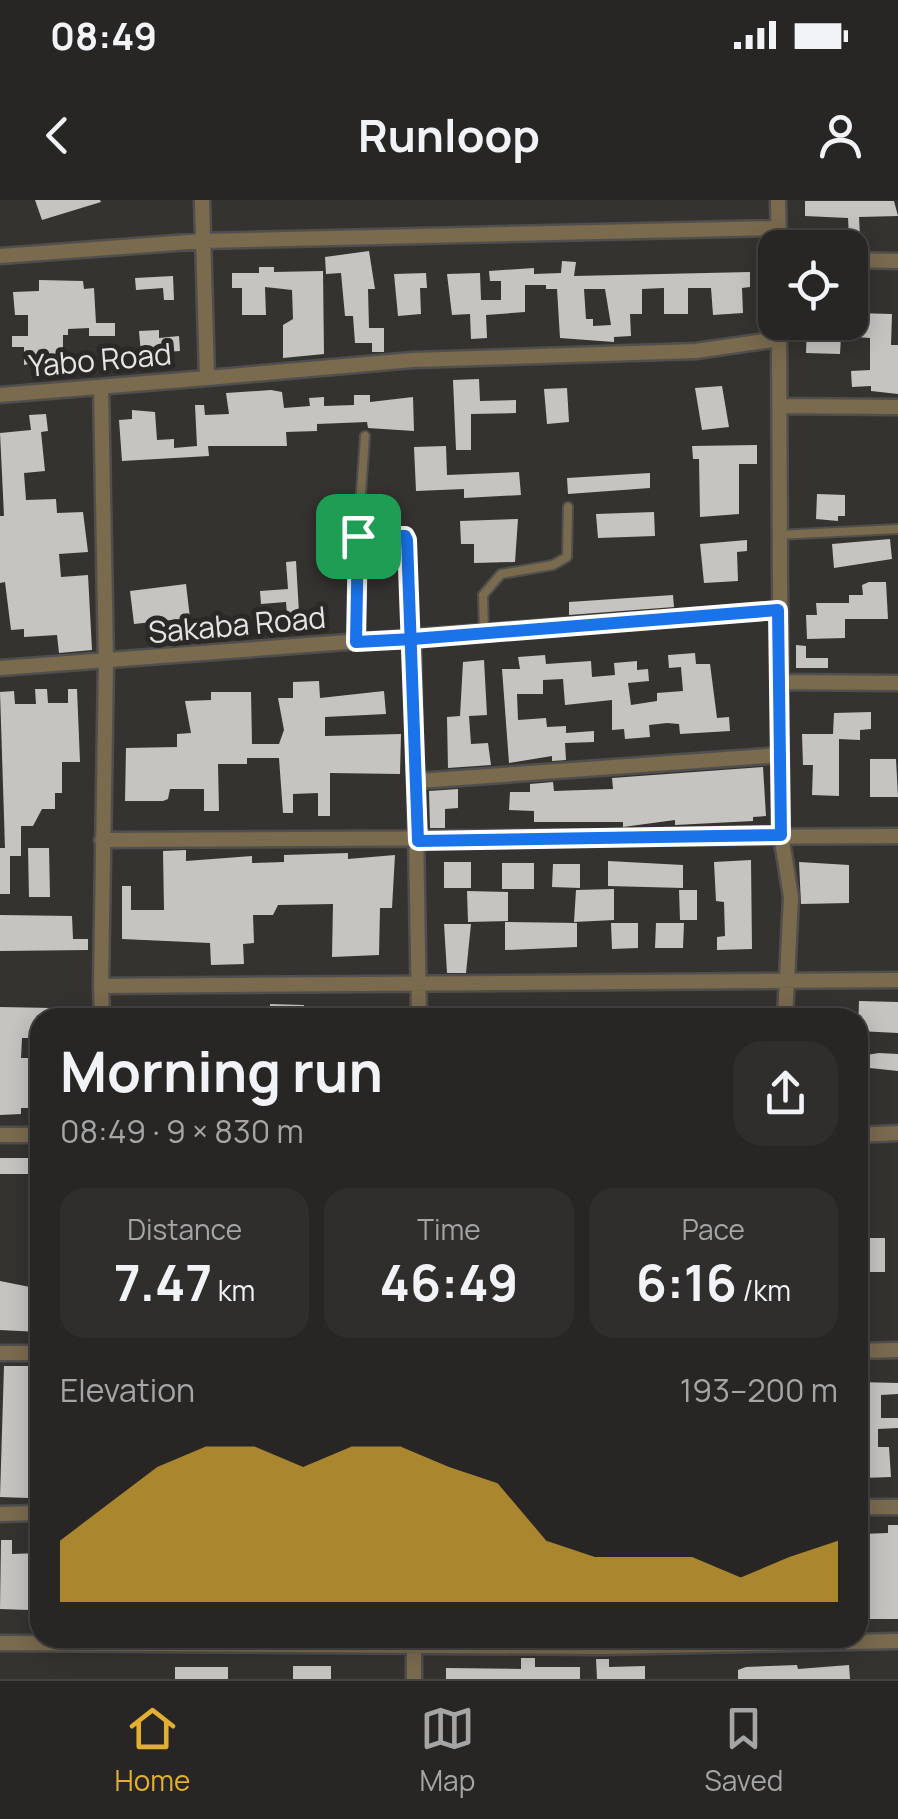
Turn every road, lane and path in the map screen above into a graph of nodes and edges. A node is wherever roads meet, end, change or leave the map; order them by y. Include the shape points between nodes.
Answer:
1 (202, 200) edge
2 (778, 200) edge
3 (779, 228) joint
4 (203, 241) junction
5 (0, 256) edge
6 (868, 260) edge
7 (898, 261) edge
8 (772, 340) edge
9 (779, 340) edge
10 (207, 378) junction
11 (102, 387) junction
12 (0, 395) edge
13 (779, 406) junction
14 (898, 407) edge
15 (365, 436) dead end
16 (568, 507) dead end
17 (898, 530) edge
18 (778, 534) junction
19 (358, 536) junction
20 (778, 610) junction
21 (484, 633) junction
22 (413, 639) junction
23 (356, 642) junction
24 (106, 662) junction
25 (0, 668) edge
26 (781, 682) junction
27 (898, 682) edge
28 (780, 754) junction
29 (418, 782) junction
30 (781, 835) junction
31 (898, 836) edge
32 (102, 840) junction
33 (418, 841) junction
34 (788, 977) junction
35 (898, 980) edge
36 (420, 981) junction
37 (102, 986) junction
38 (102, 1008) edge
39 (419, 1008) edge
40 (786, 1008) edge
41 (868, 1134) edge
42 (898, 1134) edge
43 (0, 1135) edge
44 (30, 1135) edge
45 (898, 1350) edge
46 (0, 1352) edge
47 (868, 1352) edge
48 (30, 1353) edge
49 (868, 1507) edge
50 (898, 1507) edge
51 (30, 1513) edge
52 (0, 1514) edge
53 (898, 1641) edge
54 (868, 1642) edge
55 (0, 1643) edge
56 (30, 1643) edge
57 (414, 1648) edge
58 (414, 1679) edge

1 - 4 street, Yabo Road
2 - 3 street
3 - 4 street
4 - 5 street
4 - 10 street, Yabo Road
6 - 7 street
8 - 10 street via 696,351 412,360
9 - 13 street
10 - 11 street, Yabo Road
11 - 12 street, Yabo Road
11 - 24 street
13 - 14 street
13 - 18 street
15 - 19 lane
16 - 21 lane via 567,557 500,574 483,595
17 - 18 lane
18 - 20 street
19 - 22 lane via 405,536
19 - 23 lane
20 - 21 street, Sakaba Road
20 - 26 street
21 - 22 street, Sakaba Road
22 - 23 street, Sakaba Road
22 - 29 street
23 - 24 street, Sakaba Road
24 - 25 street, Sakaba Road
24 - 32 street
26 - 27 street
26 - 28 street
28 - 29 street
28 - 30 street
29 - 33 street
30 - 31 street
30 - 33 street
30 - 34 street via 790,898
32 - 33 street
32 - 37 street
33 - 36 street
34 - 35 street
34 - 36 street
34 - 40 street
36 - 37 street
36 - 39 street
37 - 38 street
41 - 42 street
43 - 44 street
45 - 47 street
46 - 48 street
49 - 50 street
51 - 52 street
53 - 54 street
55 - 56 street
57 - 58 street

